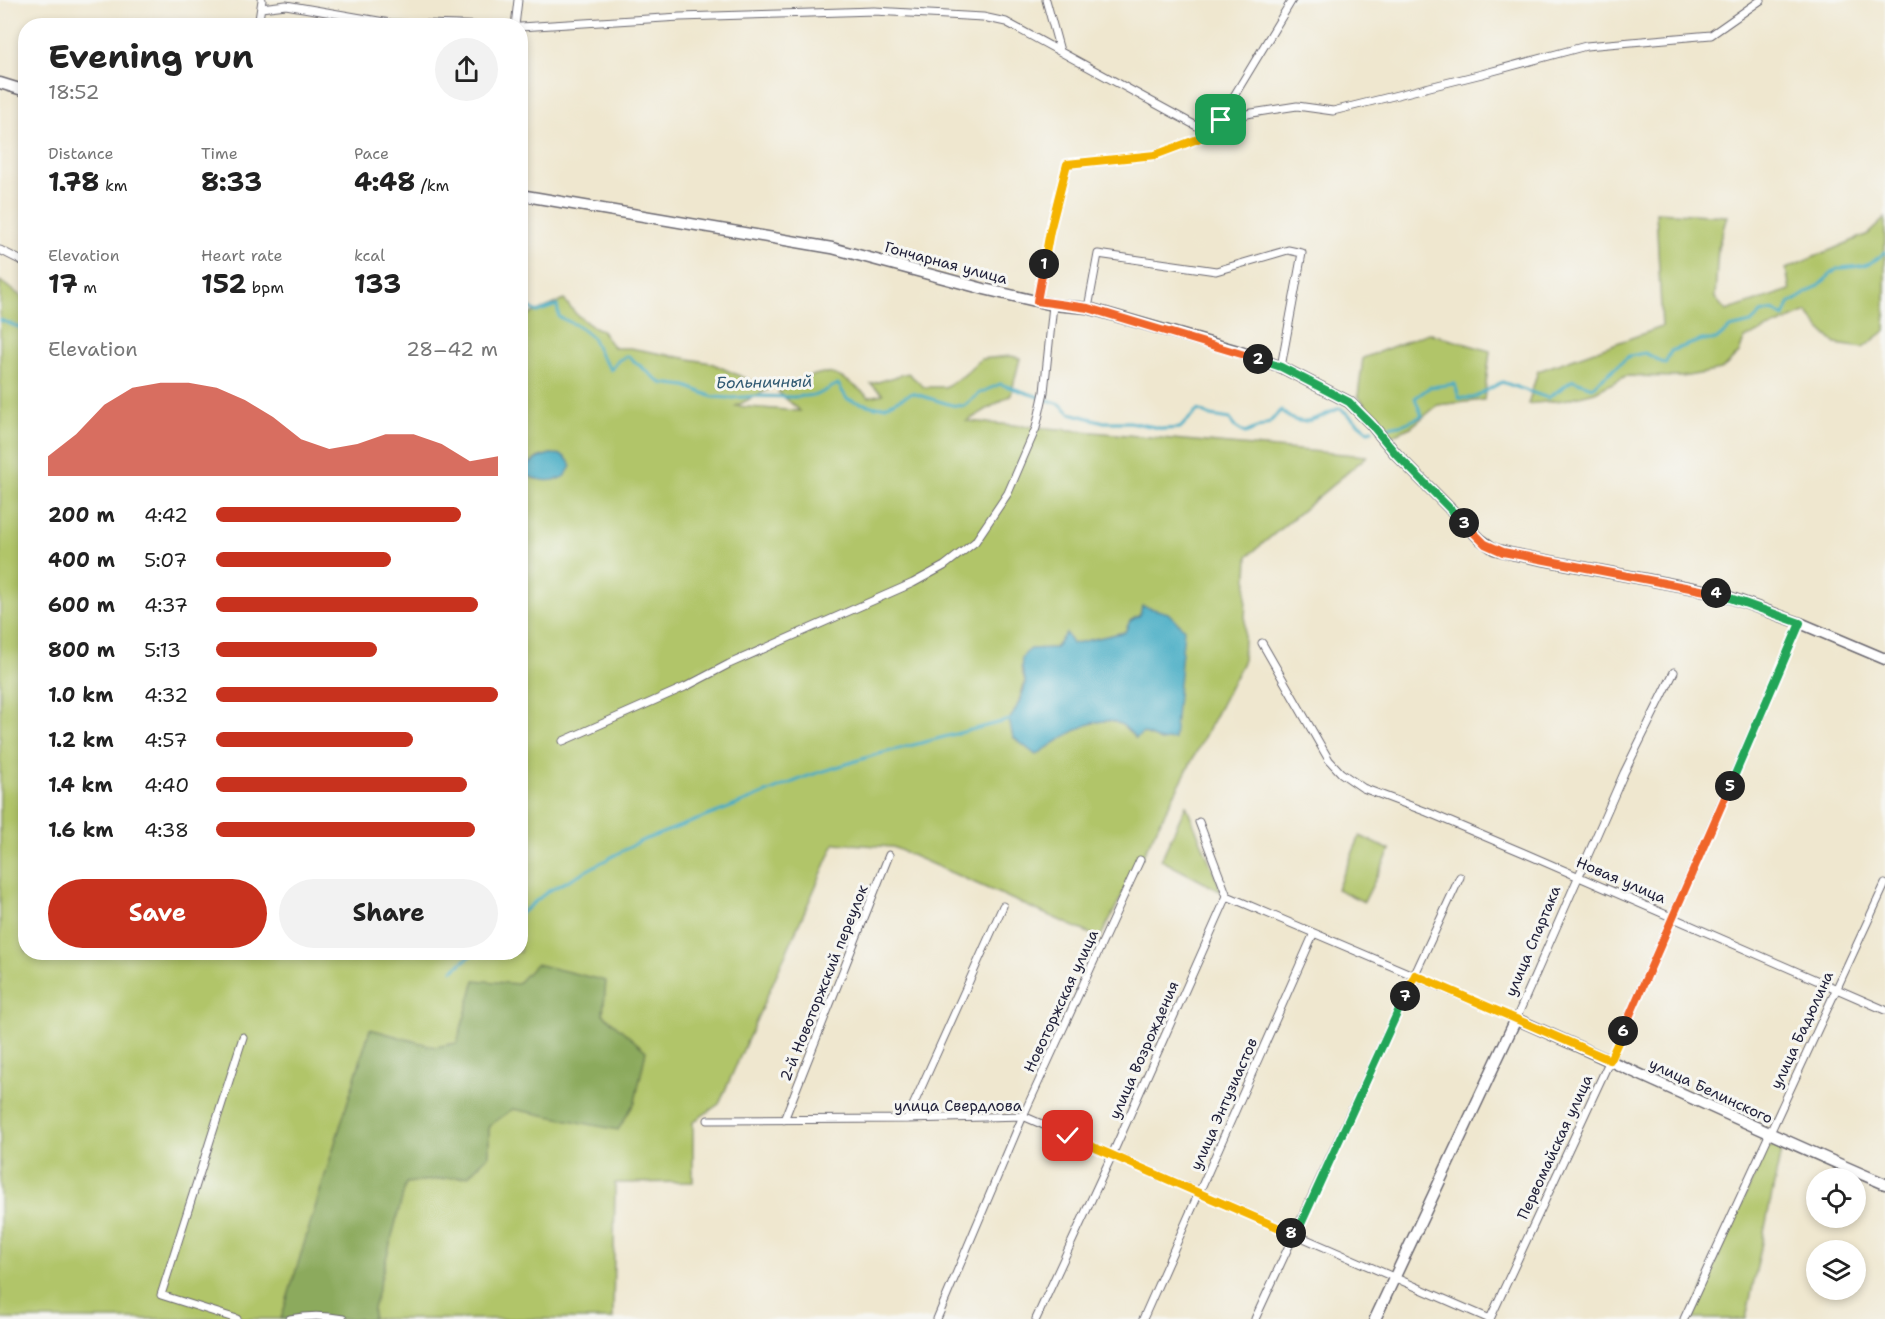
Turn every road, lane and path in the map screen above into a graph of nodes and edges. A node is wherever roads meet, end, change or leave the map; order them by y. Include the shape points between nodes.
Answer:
1 (262, 0) edge
2 (518, 0) edge
3 (1046, 0) edge
4 (1292, 0) edge
5 (1761, 0) edge
6 (261, 8) junction
7 (259, 18) edge
8 (361, 18) edge
9 (516, 18) edge
10 (528, 26) edge
11 (1060, 51) junction
12 (0, 83) edge
13 (18, 89) edge
14 (1221, 120) junction
15 (1211, 134) junction
16 (528, 196) edge
17 (0, 250) edge
18 (18, 259) edge
19 (1037, 301) junction
20 (1053, 304) junction
21 (1088, 308) junction
22 (1281, 367) junction
23 (1800, 623) junction
24 (1262, 643) dead end
25 (1885, 659) edge
26 (1674, 672) dead end
27 (563, 741) dead end
28 (1199, 822) dead end
29 (889, 855) dead end
30 (1140, 860) dead end
31 (1577, 876) junction
32 (1460, 877) dead end
33 (1885, 884) edge
34 (1227, 896) junction
35 (1003, 906) dead end
36 (1673, 918) junction
37 (1314, 933) junction
38 (1415, 975) junction
39 (1836, 988) junction
40 (1885, 1010) edge
41 (1515, 1019) junction
42 (243, 1037) dead end
43 (1610, 1060) junction
44 (1023, 1116) junction
45 (907, 1119) junction
46 (708, 1120) dead end
47 (784, 1120) junction
48 (1769, 1134) junction
49 (1112, 1155) junction
50 (1885, 1184) edge
51 (1200, 1193) junction
52 (1296, 1235) junction
53 (1394, 1277) junction
54 (237, 1319) edge
55 (290, 1319) edge
56 (343, 1319) edge
57 (937, 1319) edge
58 (1036, 1319) edge
59 (1143, 1319) edge
60 (1255, 1319) edge
61 (1375, 1319) edge
62 (1490, 1319) edge
63 (1684, 1319) edge

1 - 6 street
2 - 9 street
3 - 11 street
4 - 14 street
5 - 14 street via 1711,35 1586,46 1333,111 1297,106
6 - 7 street
6 - 8 street via 286,5
10 - 11 street via 874,11 983,17 1006,22
11 - 15 street
12 - 13 street
14 - 15 street
15 - 19 street via 1155,155 1067,164
16 - 19 street, Гончарная улица via 832,248
17 - 18 street
19 - 20 street, Гончарная улица
20 - 21 street, Гончарная улица
20 - 27 street via 1044,392 1036,428 1008,493 975,542 913,583
21 - 22 street, Гончарная улица
21 - 22 street via 1098,254 1216,271 1288,250 1302,253
22 - 23 street, Гончарная улица via 1339,396 1359,411 1396,454 1494,549 1718,593
23 - 25 street, Гончарная улица
23 - 36 street, Первомайская улица
24 - 31 street, Новая улица via 1333,766 1350,781
26 - 31 street, улица Спартака
28 - 34 street
29 - 47 street, 2-й Новоторжский переулок
30 - 44 street, Новоторжская улица
31 - 36 street, Новая улица
31 - 41 street, улица Спартака
32 - 38 street
33 - 39 street, улица Бадюлина
34 - 37 street, улица Белинского
34 - 49 street, улица Возрождения
35 - 45 street
36 - 39 street, Новая улица
36 - 43 street, Первомайская улица
37 - 38 street, улица Белинского
37 - 51 street, улица Энтузиастов
38 - 41 street, улица Белинского
38 - 52 street
39 - 40 street, Новая улица
39 - 48 street, улица Бадюлина
41 - 43 street, улица Белинского
41 - 53 street, улица Спартака
42 - 54 street via 161,1295
43 - 48 street, улица Белинского
43 - 62 street, Первомайская улица
44 - 45 street, улица Свердлова
44 - 49 street, улица Свердлова
44 - 57 street, Новоторжская улица
45 - 47 street, улица Свердлова
46 - 47 street, улица Свердлова
48 - 50 street, улица Белинского
48 - 63 street, улица Бадюлина
49 - 51 street, улица Свердлова
49 - 58 street, улица Возрождения
51 - 52 street, улица Свердлова
51 - 59 street, улица Энтузиастов
52 - 53 street, улица Свердлова
52 - 60 street
53 - 61 street, улица Спартака
53 - 62 street, улица Свердлова
55 - 56 street via 309,1315

